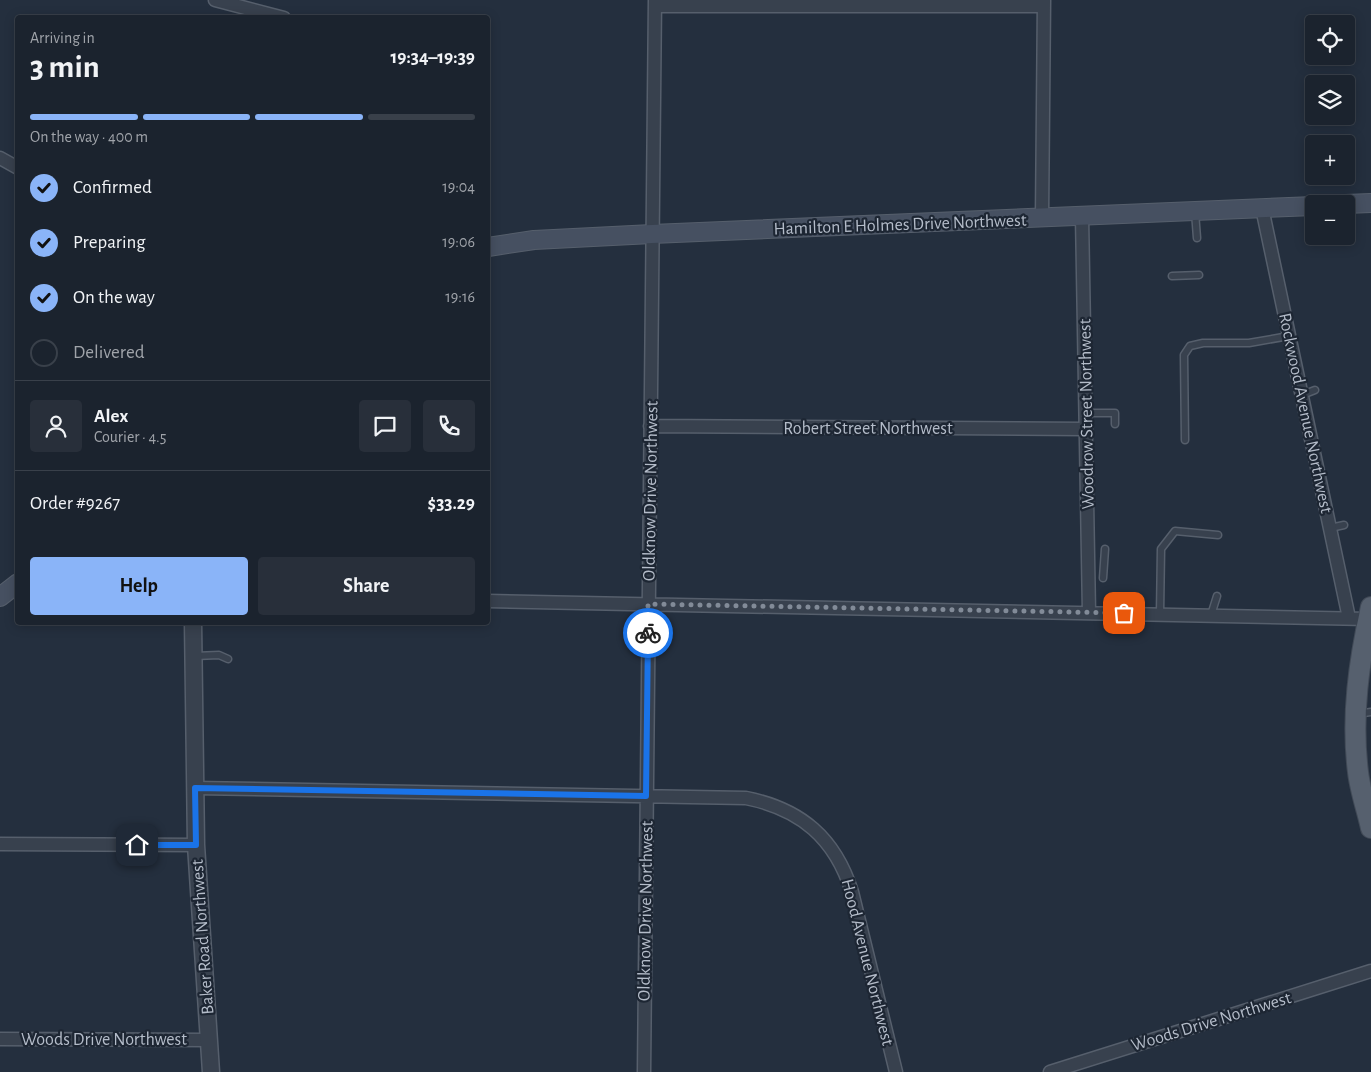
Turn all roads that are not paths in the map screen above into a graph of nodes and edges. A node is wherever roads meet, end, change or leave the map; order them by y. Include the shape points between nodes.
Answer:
1 (215, 0) edge
2 (654, 3) edge
3 (1044, 3) edge
4 (272, 15) edge
5 (0, 158) edge
6 (15, 166) edge
7 (1355, 204) edge
8 (1371, 204) edge
9 (1305, 206) edge
10 (1262, 208) junction
11 (1195, 211) junction
12 (1082, 216) junction
13 (1042, 218) junction
14 (652, 234) junction
15 (1197, 238) dead end
16 (490, 247) edge
17 (1199, 275) dead end
18 (1172, 276) dead end
19 (1289, 336) junction
20 (1315, 390) dead end
21 (1302, 395) junction
22 (1086, 413) junction
23 (1115, 424) dead end
24 (650, 426) junction
25 (1086, 429) junction
26 (1185, 440) dead end
27 (1344, 525) dead end
28 (1330, 528) junction
29 (1218, 535) dead end
30 (1105, 549) dead end
31 (1103, 578) dead end
32 (15, 585) edge
33 (1218, 596) dead end
34 (0, 597) edge
35 (490, 601) edge
36 (648, 604) junction
37 (1089, 612) junction
38 (1160, 614) junction
39 (1211, 615) junction
40 (1365, 622) edge
41 (194, 625) edge
42 (194, 656) junction
43 (228, 659) dead end
44 (1363, 713) edge
45 (195, 788) junction
46 (646, 796) junction
47 (1371, 828) edge
48 (0, 844) edge
49 (196, 845) junction
50 (1371, 971) edge
51 (0, 1039) edge
52 (208, 1040) junction
53 (211, 1072) edge
54 (644, 1072) edge
55 (896, 1072) edge
56 (1050, 1072) edge

1 - 4 street
2 - 3 street
2 - 14 street, Oldknow Drive Northwest
3 - 13 street
5 - 6 street
7 - 8 main road
9 - 10 main road, Hamilton E Holmes Drive Northwest
10 - 11 main road, Hamilton E Holmes Drive Northwest
10 - 19 street, Rockwood Avenue Northwest
11 - 12 main road, Hamilton E Holmes Drive Northwest
11 - 15 lane
12 - 13 main road, Hamilton E Holmes Drive Northwest
12 - 22 street, Woodrow Street Northwest
13 - 14 main road, Hamilton E Holmes Drive Northwest
14 - 16 main road, Hamilton E Holmes Drive Northwest via 534,240
14 - 24 street, Oldknow Drive Northwest
17 - 18 lane
19 - 21 street, Rockwood Avenue Northwest
19 - 26 lane via 1249,343 1190,346 1184,355
20 - 21 lane
21 - 28 street, Rockwood Avenue Northwest
22 - 23 lane via 1115,413
22 - 25 street, Woodrow Street Northwest
24 - 25 street, Robert Street Northwest
24 - 36 street, Oldknow Drive Northwest
25 - 37 street, Woodrow Street Northwest
27 - 28 lane
28 - 40 street, Rockwood Avenue Northwest
29 - 38 lane via 1175,531 1161,548
30 - 31 lane
32 - 34 main road
33 - 39 lane
35 - 36 street
36 - 37 street
36 - 46 street, Oldknow Drive Northwest
37 - 38 street
38 - 39 street
39 - 40 street
40 - 44 main road
41 - 42 street, Baker Road Northwest
42 - 43 lane
42 - 45 street, Baker Road Northwest
44 - 47 main road via 1358,773
45 - 46 street, Hood Avenue Northwest
45 - 49 street, Baker Road Northwest
46 - 54 street, Oldknow Drive Northwest
46 - 55 street, Hood Avenue Northwest via 746,798 764,802 800,819 830,846 845,868
48 - 49 street
49 - 52 street, Baker Road Northwest
50 - 56 street, Woods Drive Northwest
51 - 52 street, Woods Drive Northwest
52 - 53 street, Baker Road Northwest

